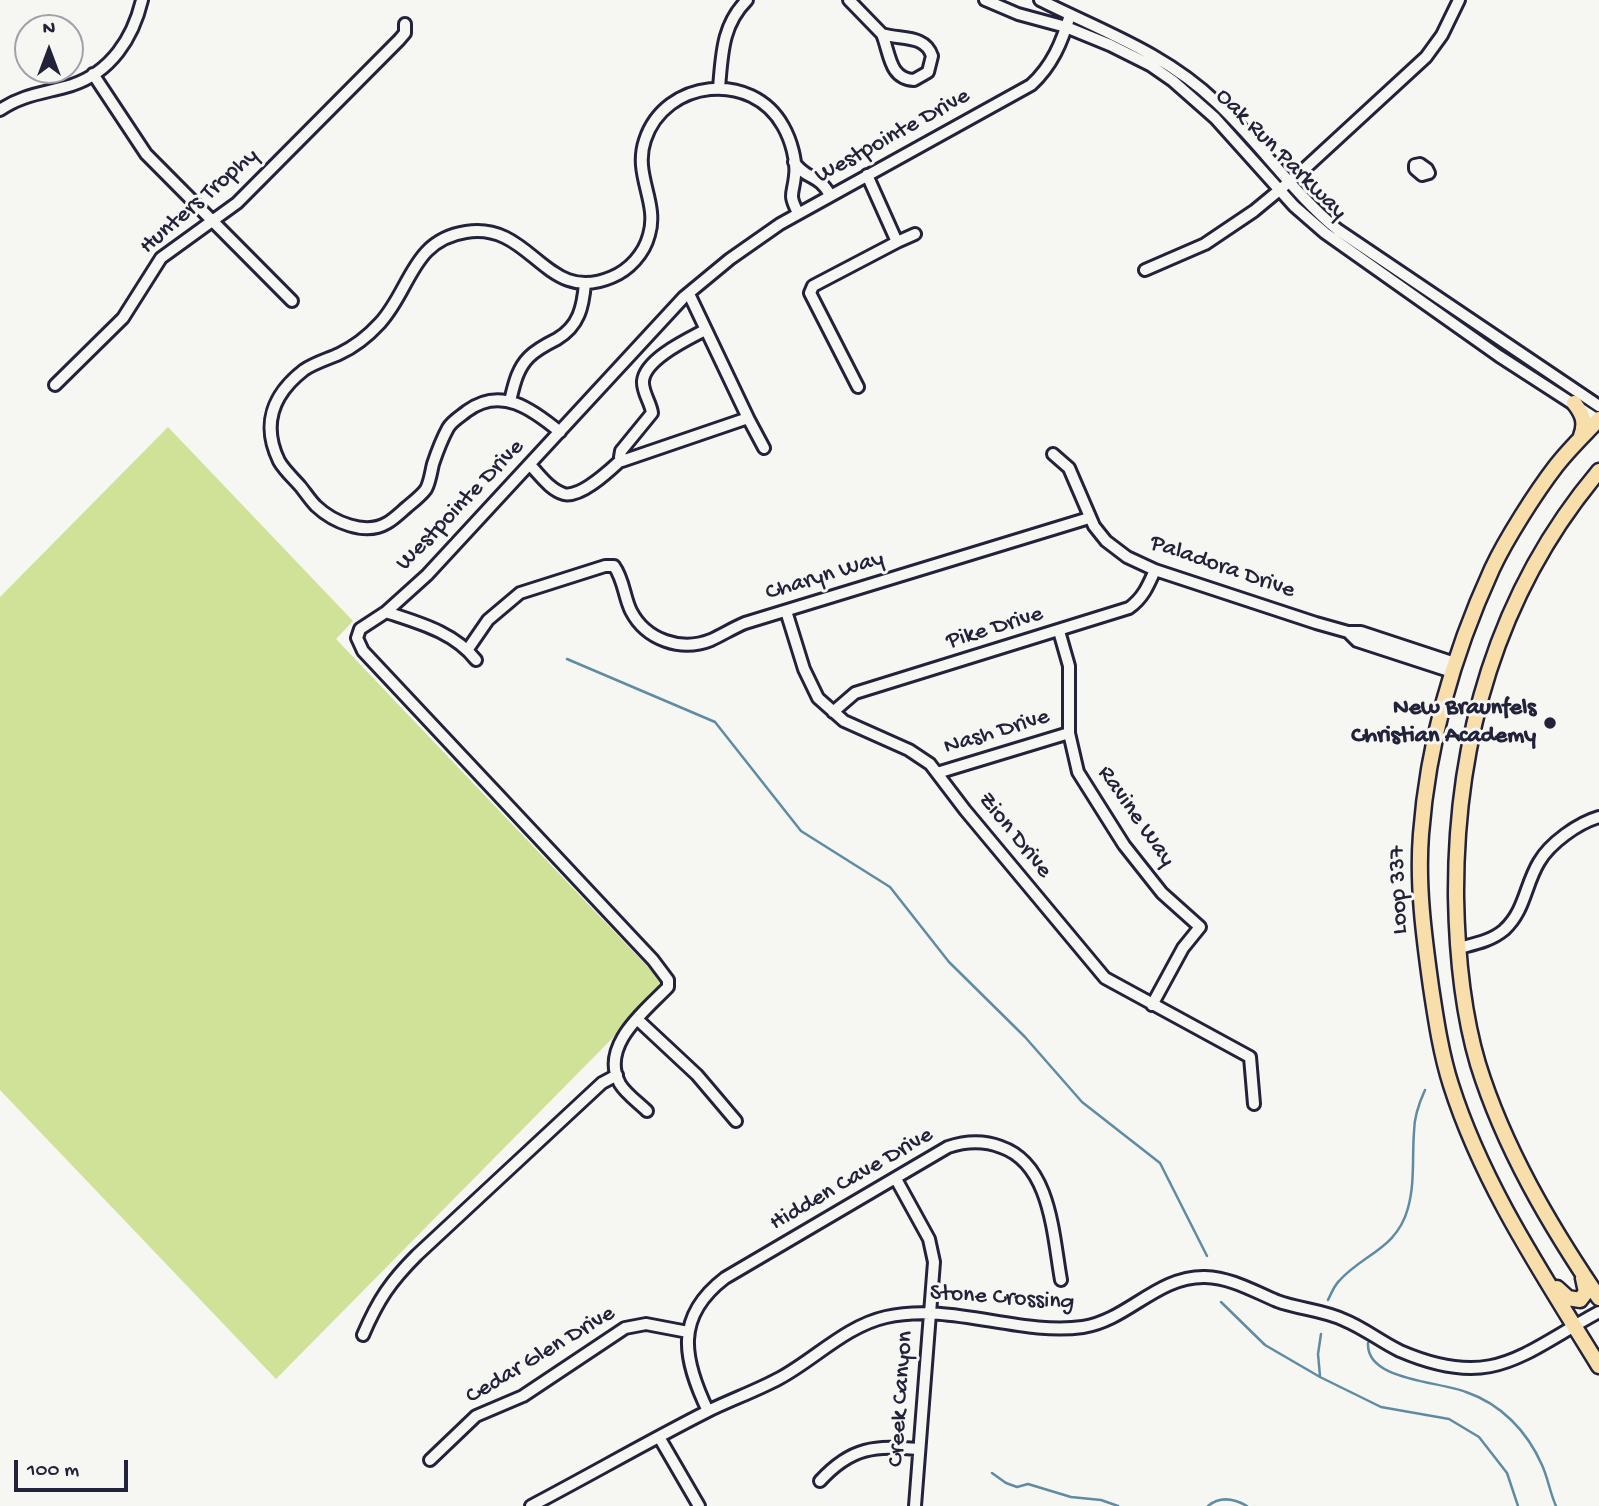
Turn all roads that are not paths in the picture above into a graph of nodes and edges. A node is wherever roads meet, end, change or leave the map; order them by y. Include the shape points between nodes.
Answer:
1 (142, 0) edge
2 (747, 0) edge
3 (849, 0) edge
4 (985, 0) edge
5 (1041, 0) edge
6 (1459, 0) edge
7 (1070, 15) junction
8 (405, 24) dead end
9 (1066, 27) junction
10 (882, 34) junction
11 (93, 74) junction
12 (719, 88) junction
13 (0, 109) edge
14 (794, 162) junction
15 (807, 175) junction
16 (867, 175) junction
17 (793, 182) junction
18 (1290, 182) junction
19 (1281, 190) junction
20 (830, 195) junction
21 (798, 213) junction
22 (213, 221) junction
23 (915, 234) dead end
24 (897, 242) junction
25 (1145, 270) dead end
26 (584, 283) junction
27 (689, 293) junction
28 (292, 301) dead end
29 (705, 330) junction
30 (55, 385) dead end
31 (858, 387) dead end
32 (510, 401) junction
33 (1574, 403) junction
34 (1599, 416) edge
35 (748, 418) junction
36 (560, 432) junction
37 (1579, 441) junction
38 (764, 448) dead end
39 (1053, 454) dead end
40 (1599, 457) edge
41 (621, 460) junction
42 (530, 465) junction
43 (1599, 471) edge
44 (1089, 518) junction
45 (1155, 570) junction
46 (786, 611) junction
47 (386, 612) junction
48 (1059, 631) junction
49 (468, 649) junction
50 (476, 660) dead end
51 (1454, 668) junction
52 (834, 712) junction
53 (1069, 733) junction
54 (1471, 735) junction
55 (937, 773) junction
56 (1595, 815) edge
57 (1459, 948) junction
58 (1152, 1005) junction
59 (637, 1019) junction
60 (617, 1074) junction
61 (1254, 1104) dead end
62 (647, 1111) dead end
63 (736, 1121) dead end
64 (896, 1179) junction
65 (1536, 1263) junction
66 (1580, 1270) junction
67 (1061, 1280) dead end
68 (1599, 1298) edge
69 (1599, 1312) edge
70 (930, 1313) junction
71 (1574, 1325) junction
72 (688, 1332) junction
73 (363, 1335) dead end
74 (1599, 1340) edge
75 (1599, 1365) edge
76 (708, 1411) junction
77 (659, 1437) junction
78 (919, 1449) junction
79 (430, 1460) dead end
80 (820, 1481) dead end
81 (531, 1506) edge
82 (699, 1506) edge
83 (915, 1506) edge

1 - 11 street via 128,39
2 - 12 street via 726,32
3 - 10 street
4 - 9 street, Oak Run Parkway
5 - 7 street, Oak Run Parkway
6 - 18 street via 1426,57
7 - 9 street, Westpointe Drive
7 - 18 street, Oak Run Parkway via 1167,63 1214,100
8 - 22 street, Hunters Trophy via 400,40 237,203
9 - 16 street, Westpointe Drive via 1052,61 1031,85
9 - 19 street, Oak Run Parkway via 1131,55 1173,81 1215,118
10 - 10 street via 899,76 914,80 928,72 932,56 924,43
11 - 13 street
11 - 22 street via 141,147
12 - 14 street via 747,94 771,109 788,135
12 - 26 street via 683,96 652,124 641,153 641,173 652,210 646,243 621,273
14 - 15 street
14 - 17 street
15 - 17 street
15 - 20 street via 820,180
16 - 20 street, Westpointe Drive
16 - 24 street
17 - 21 street via 791,196
18 - 19 street
18 - 34 street, Oak Run Parkway via 1338,230
19 - 25 street via 1215,238
19 - 33 street, Oak Run Parkway via 1325,233
20 - 21 street, Westpointe Drive
21 - 27 street, Westpointe Drive
22 - 28 street
22 - 30 street, Hunters Trophy via 161,258 129,310
23 - 24 street
24 - 31 street via 813,286 810,293
26 - 32 street via 577,320 524,362
26 - 32 street via 547,270 520,244 496,233 468,231 445,238 417,260 395,304 379,324 344,353 305,369 277,397 271,435 280,463 316,507 345,525 366,528 384,525 426,488 450,424 478,404
27 - 29 street
27 - 36 street, Westpointe Drive
29 - 35 street
29 - 41 street via 670,350 645,375 652,413 621,451
32 - 36 street
33 - 34 street, Oak Run Parkway
33 - 37 main road via 1584,420
34 - 37 main road, Loop 337
35 - 38 street
35 - 41 street
36 - 42 street, Westpointe Drive
37 - 51 main road, Loop 337 via 1556,466 1493,568
39 - 44 street, Paladora Drive via 1069,468
40 - 54 main road via 1544,531 1510,595 1474,691
41 - 42 street via 587,488 570,494 551,487
42 - 47 street, Westpointe Drive
43 - 54 main road via 1548,538 1529,573 1497,644
44 - 45 street, Paladora Drive via 1117,550
44 - 46 street, Charyn Way
45 - 48 street, Pike Drive via 1147,591 1129,608
45 - 51 street, Paladora Drive via 1348,632 1361,632
46 - 49 street, Charyn Way via 701,643 667,642 635,617 620,573 614,566 605,566 520,593 488,621
46 - 52 street, Zion Drive via 813,691
47 - 49 street via 433,628
47 - 59 street, Westpointe Drive via 359,632 360,647 668,980 668,987
48 - 52 street, Pike Drive via 855,693
48 - 53 street, Ravine Way via 1069,666
49 - 50 street
51 - 65 main road, Loop 337 via 1432,756 1421,834 1425,945 1450,1084 1472,1143
52 - 55 street, Zion Drive via 909,750
53 - 55 street, Nash Drive
53 - 58 street, Ravine Way via 1078,772 1124,845 1162,893 1200,927
54 - 57 main road via 1459,806
55 - 58 street, Zion Drive via 1105,978
56 - 57 street via 1542,857 1522,906 1504,930
57 - 66 main road via 1466,1010 1486,1087 1527,1180
58 - 61 street, Zion Drive via 1250,1058
59 - 60 street, Westpointe Drive via 621,1039
59 - 63 street via 697,1074
60 - 62 street via 623,1087
60 - 73 street via 393,1279
64 - 67 street, Hidden Cave Drive via 959,1143 977,1141 1010,1150 1030,1166 1043,1191
64 - 70 street, Creek Canyon via 932,1249
64 - 72 street, Hidden Cave Drive via 726,1278 705,1296
65 - 66 main road via 1561,1293 1576,1301 1586,1292
65 - 71 main road, Loop 337
66 - 68 main road
69 - 71 street, Stone Crossing
70 - 71 street, Stone Crossing via 1051,1327 1084,1326 1107,1319 1169,1283 1219,1278 1344,1320 1407,1354 1464,1369 1514,1361
70 - 76 street, Stone Crossing via 884,1317 855,1329 780,1378
70 - 78 street, Creek Canyon
71 - 75 main road, Loop 337
72 - 76 street, Hidden Cave Drive via 690,1368
72 - 79 street, Cedar Glen Drive via 646,1324 625,1328 523,1396 477,1416
74 - 75 main road via 1595,1346
76 - 77 street, Stone Crossing
77 - 81 street, Stone Crossing
77 - 82 street
78 - 80 street via 862,1451 835,1465
78 - 83 street, Creek Canyon

